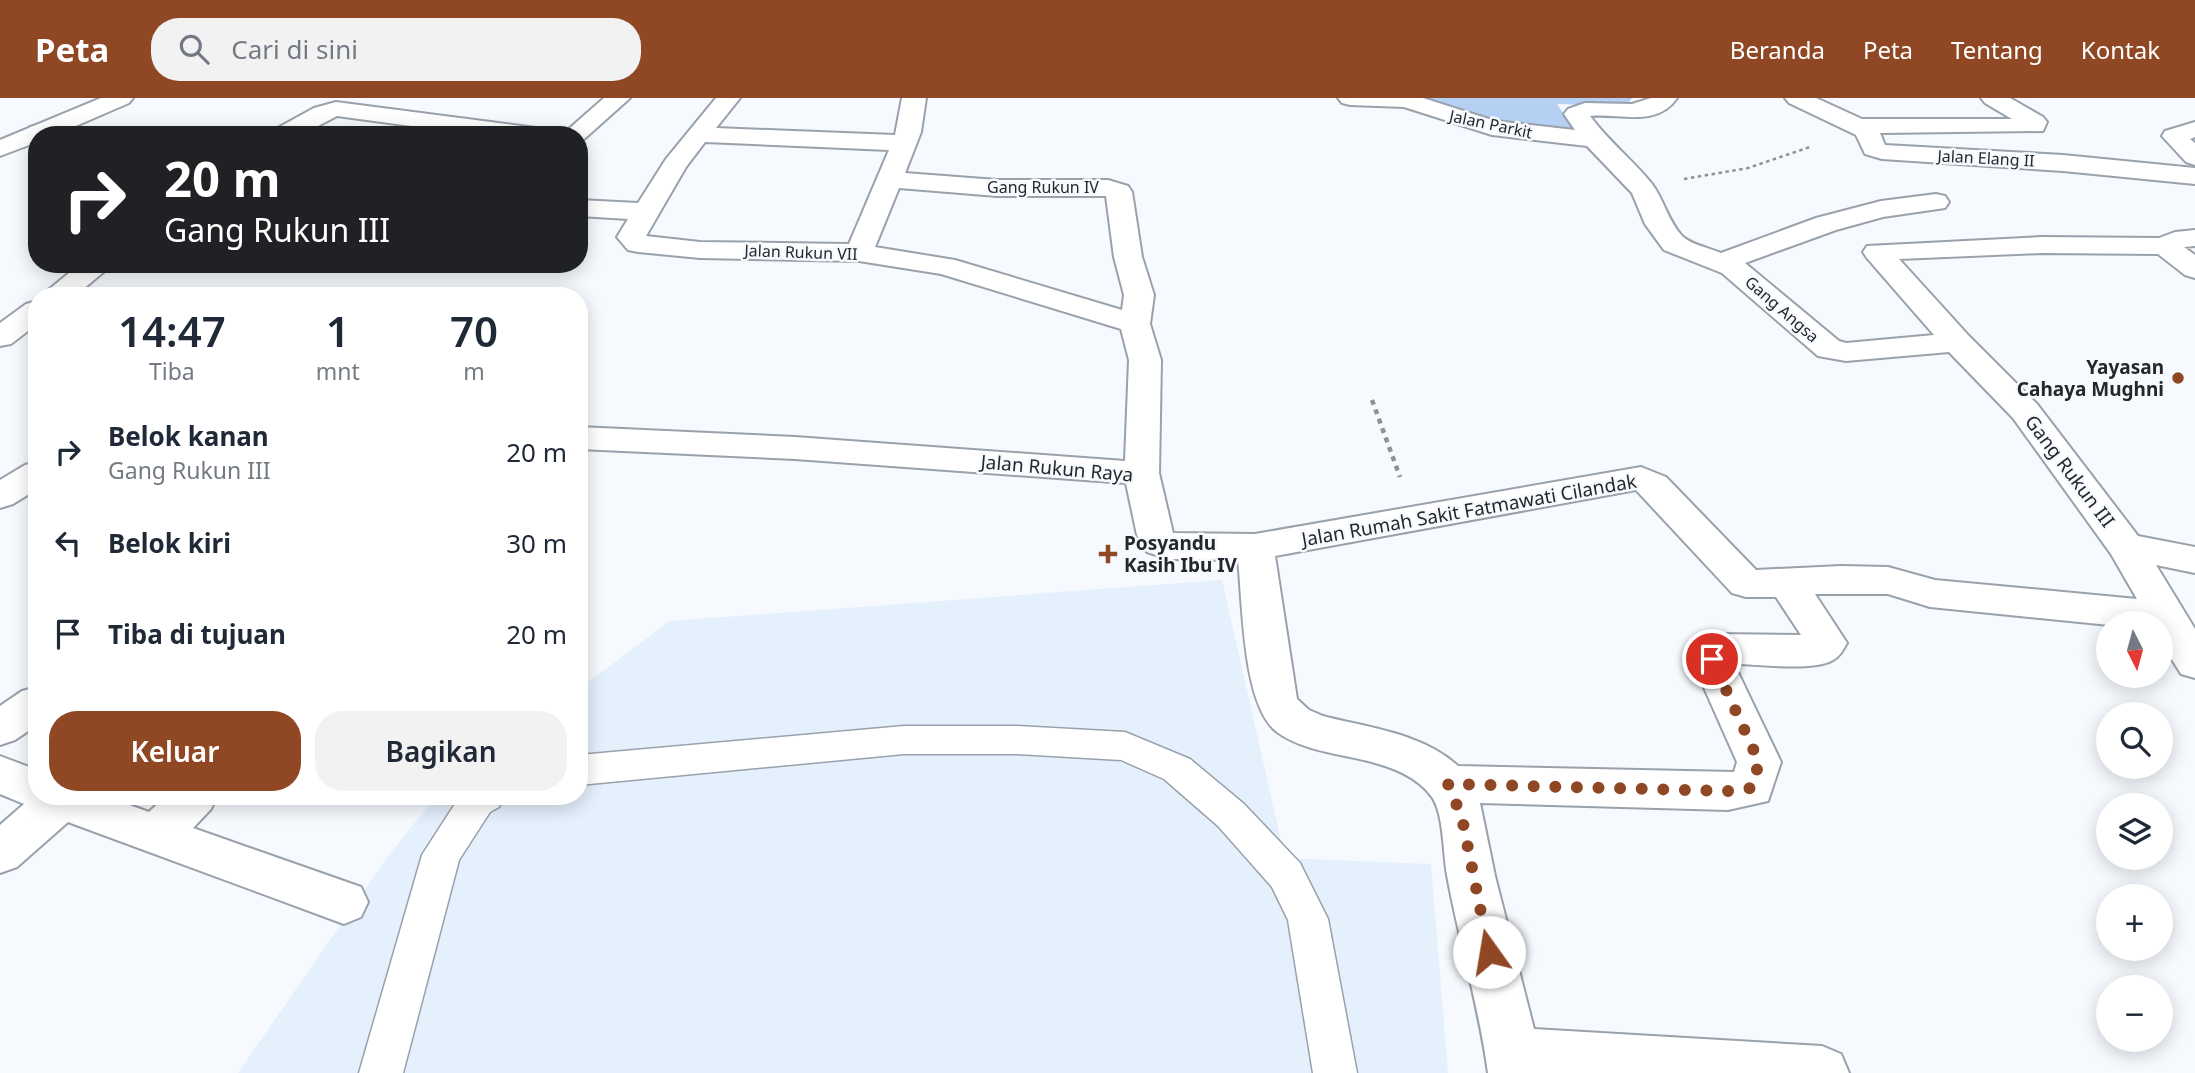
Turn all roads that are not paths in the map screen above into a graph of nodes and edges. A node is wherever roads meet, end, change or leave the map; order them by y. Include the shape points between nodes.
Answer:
1 (121, 98) edge
2 (618, 98) edge
3 (728, 98) edge
4 (914, 98) edge
5 (1350, 98) edge
6 (1665, 98) edge
7 (1797, 98) edge
8 (1993, 98) edge
9 (341, 104) edge
10 (53, 126) edge
11 (299, 126) edge
12 (479, 126) edge
13 (585, 126) edge
14 (1858, 126) junction
15 (2195, 129) edge
16 (700, 135) junction
17 (28, 137) edge
18 (1594, 139) junction
19 (905, 143) junction
20 (0, 149) edge
21 (2195, 157) edge
22 (2195, 176) edge
23 (891, 180) junction
24 (1936, 202) dead end
25 (588, 209) edge
26 (646, 212) junction
27 (2180, 242) edge
28 (859, 253) junction
29 (1728, 264) junction
30 (2195, 269) edge
31 (87, 273) edge
32 (68, 287) edge
33 (28, 317) edge
34 (1135, 324) junction
35 (0, 337) edge
36 (1957, 342) junction
37 (588, 438) edge
38 (1142, 473) junction
39 (28, 479) edge
40 (0, 496) edge
41 (1255, 547) junction
42 (2126, 547) junction
43 (2195, 560) edge
44 (1788, 584) junction
45 (2115, 611) edge
46 (2163, 611) edge
47 (2174, 629) edge
48 (2195, 663) edge
49 (28, 709) edge
50 (0, 728) edge
51 (588, 768) edge
52 (0, 775) edge
53 (1448, 784) junction
54 (28, 787) edge
55 (42, 805) edge
56 (75, 805) edge
57 (186, 805) edge
58 (474, 805) edge
59 (157, 835) junction
60 (0, 853) edge
61 (344, 902) dead end
62 (1514, 1064) edge
63 (381, 1073) edge
64 (1335, 1073) edge
65 (1822, 1073) edge

1 - 10 street
2 - 13 street
3 - 16 street, Jalan Rukun VII
4 - 19 street
5 - 18 street, Jalan Parkit via 1406,100 1492,128
6 - 18 street via 1642,110 1578,111 1578,120
7 - 14 street, Jalan Elang II
8 - 14 street via 2035,121 2034,125
9 - 11 street
9 - 12 street
14 - 22 street, Jalan Elang II via 1882,152
15 - 21 street via 2174,136
16 - 19 street
16 - 26 street, Jalan Rukun VII via 675,164
17 - 20 street
18 - 29 street via 1638,184 1674,244
19 - 23 street
23 - 28 street
23 - 34 street, Gang Rukun IV via 997,188 1115,189 1121,198 1128,257 1139,295
24 - 29 street, Gang Angsa via 1881,209 1826,224
25 - 26 street
26 - 28 street, Jalan Rukun VII via 631,237 638,244
27 - 30 street
27 - 36 street, Gang Rukun III via 1877,252
28 - 34 street, Jalan Rukun VII via 945,266
29 - 36 street, Gang Angsa via 1829,349 1846,352
31 - 32 street
33 - 35 street
34 - 38 street, Gang Rukun IV via 1145,360
36 - 42 street, Gang Rukun III via 2025,411
37 - 38 street, Jalan Rukun Raya
38 - 41 street, Jalan Rukun Raya via 1160,542 1169,546
39 - 40 street
41 - 44 street, Jalan Rumah Sakit Fatmawati Cilandak via 1641,478 1654,485 1746,583
41 - 53 street via 1273,690 1281,710 1321,732 1398,752
42 - 43 street
42 - 46 street, Gang Rukun III
44 - 45 street, Jalan Rumah Sakit Fatmawati Cilandak via 1891,579 1930,593
44 - 53 street via 1827,643 1818,650 1716,649 1709,653 1759,762 1752,788
47 - 48 street, Gang Rukun III
49 - 50 street
51 - 64 lane via 904,740 1125,746 1177,769 1231,815 1286,876 1308,919
52 - 54 street
53 - 62 street via 1462,818
55 - 60 street
56 - 59 street
57 - 59 street
58 - 63 lane via 441,855
59 - 61 street
62 - 65 street

